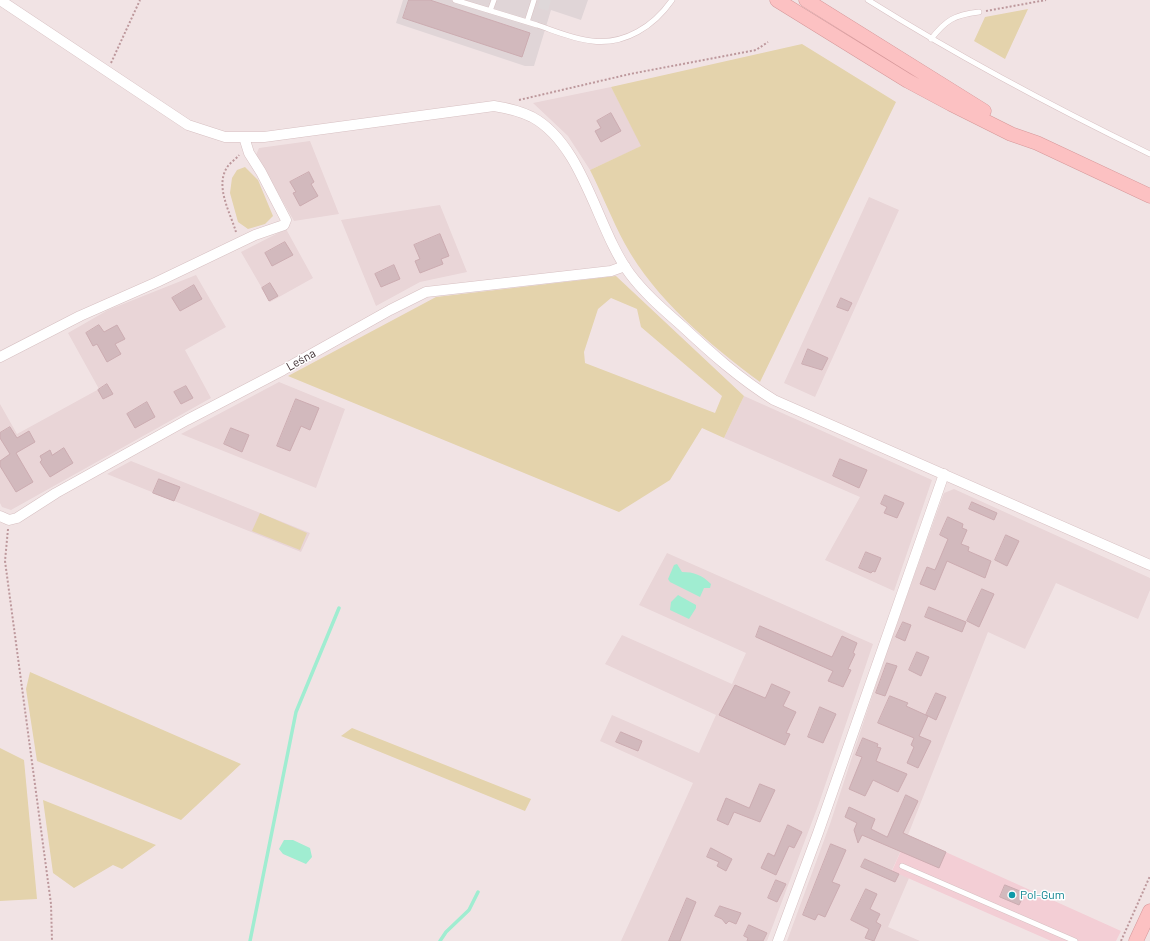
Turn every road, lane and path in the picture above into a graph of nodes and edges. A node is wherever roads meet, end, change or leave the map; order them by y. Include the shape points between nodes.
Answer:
1 (0, 0) edge
2 (140, 0) edge
3 (455, 0) edge
4 (494, 0) edge
5 (534, 0) edge
6 (672, 0) edge
7 (776, 0) edge
8 (806, 0) edge
9 (868, 0) edge
10 (1046, 0) edge
11 (490, 11) junction
12 (979, 12) joint
13 (527, 22) junction
14 (931, 39) junction
15 (768, 42) dead end
16 (107, 71) junction
17 (517, 101) dead end
18 (244, 137) junction
19 (1037, 143) junction
20 (248, 147) junction
21 (1150, 154) edge
22 (1150, 196) edge
23 (240, 242) junction
24 (625, 266) junction
25 (0, 357) edge
26 (944, 474) junction
27 (4, 518) edge
28 (1150, 566) edge
29 (902, 866) dead end
30 (1150, 876) edge
31 (1150, 911) edge
32 (52, 941) edge
33 (778, 941) edge
34 (1075, 941) edge
35 (1121, 941) edge
36 (1136, 941) edge

1 - 16 street
2 - 16 path
3 - 11 lane
4 - 11 lane
5 - 13 lane
6 - 13 lane via 649,25 633,34 605,42 576,38
7 - 19 main road via 908,81 1011,134
8 - 19 main road
9 - 14 lane
10 - 12 path
11 - 13 lane
12 - 14 lane via 961,14 951,19 942,25
14 - 21 lane via 1034,96
15 - 17 path via 756,50 630,74
16 - 18 street via 188,125 225,137
18 - 20 street
18 - 24 street via 264,137 494,106 522,112 542,124 562,144 580,171
19 - 22 main road
20 - 23 path via 228,166 223,176 222,189
20 - 23 street via 286,220 284,225
23 - 25 street via 80,316
24 - 26 street via 663,309 748,384 774,400
24 - 27 street, Leśna via 611,271 426,292 187,420 16,518
26 - 28 street
26 - 33 street
27 - 32 path via 6,561 51,904
29 - 34 lane
30 - 35 path
31 - 36 main road

